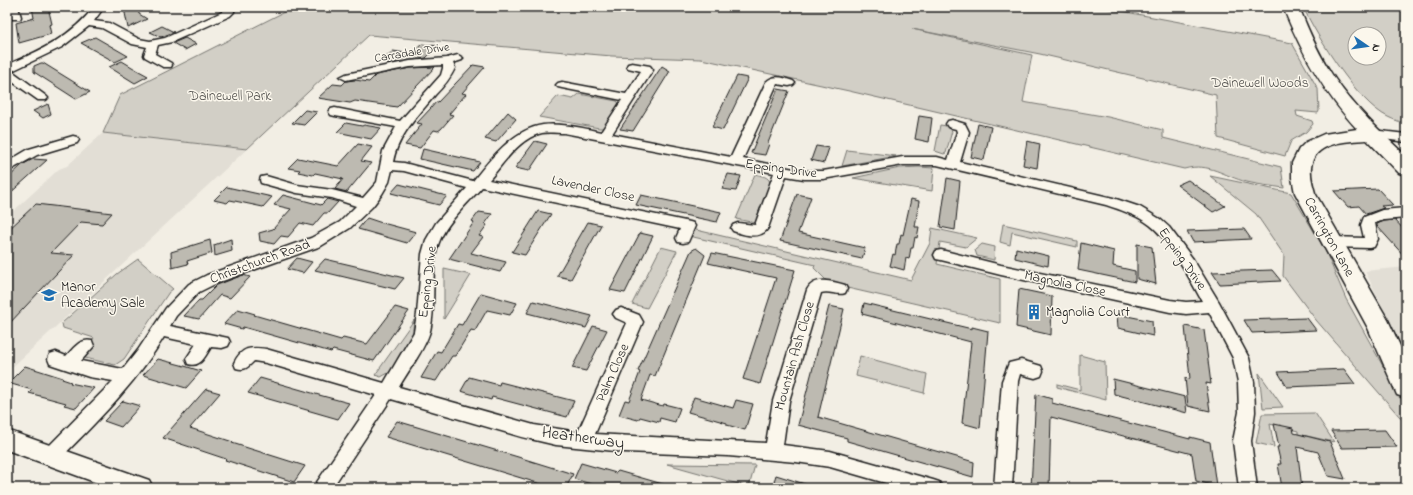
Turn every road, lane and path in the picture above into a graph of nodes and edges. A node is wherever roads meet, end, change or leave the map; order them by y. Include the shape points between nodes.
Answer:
1 (99, 7) edge
2 (230, 7) edge
3 (1291, 7) edge
4 (87, 23) junction
5 (153, 44) junction
6 (452, 60) joint
7 (167, 65) dead end
8 (632, 66) dead end
9 (7, 69) edge
10 (7, 73) edge
11 (346, 77) dead end
12 (789, 83) dead end
13 (562, 85) dead end
14 (42, 98) dead end
15 (628, 98) junction
16 (335, 112) dead end
17 (952, 124) dead end
18 (403, 125) junction
19 (1372, 134) junction
20 (604, 136) junction
21 (1406, 138) edge
22 (73, 140) dead end
23 (735, 162) junction
24 (953, 165) junction
25 (386, 166) junction
26 (7, 168) edge
27 (1406, 168) edge
28 (781, 171) junction
29 (266, 180) dead end
30 (477, 184) junction
31 (367, 204) junction
32 (1406, 213) edge
33 (738, 228) dead end
34 (683, 238) dead end
35 (1332, 242) junction
36 (941, 255) dead end
37 (840, 289) dead end
38 (1214, 306) junction
39 (621, 314) dead end
40 (160, 330) junction
41 (86, 346) dead end
42 (194, 359) dead end
43 (242, 363) dead end
44 (1035, 371) dead end
45 (127, 377) junction
46 (1406, 387) edge
47 (387, 392) junction
48 (7, 440) edge
49 (583, 440) junction
50 (772, 450) junction
51 (50, 457) junction
52 (141, 488) edge
53 (322, 488) edge
54 (933, 488) edge
55 (1004, 488) edge
56 (1248, 488) edge

1 - 4 street
2 - 5 street via 226,14 168,40
3 - 19 main road via 1318,66 1347,106
4 - 5 street via 105,25 136,42
4 - 9 street via 57,44
5 - 7 street via 149,55
6 - 11 street, Carradale Drive via 410,64
6 - 18 street, Christchurch Road via 446,76
8 - 15 street via 647,70
10 - 14 street
12 - 23 street via 777,80 772,82
13 - 15 street
15 - 20 street
16 - 18 street
17 - 24 street via 961,127 963,132
18 - 25 street, Christchurch Road via 392,143
19 - 21 street
19 - 27 main road
19 - 35 main road, Carrington Lane via 1324,140 1304,156 1301,175 1305,193
20 - 23 street, Epping Drive
20 - 30 street, Epping Drive via 564,129 542,129 529,133 513,144
22 - 26 street via 33,152
23 - 28 street, Epping Drive
24 - 28 street, Epping Drive via 937,160 915,160 823,175
24 - 38 street, Epping Drive via 1108,201 1144,214 1164,230
25 - 30 street via 404,167
25 - 31 street, Christchurch Road via 383,182
28 - 33 street via 761,228
29 - 31 street
30 - 34 street, Lavender Close via 685,225 688,228
30 - 47 street, Epping Drive via 441,226 433,240 429,254 422,332
31 - 40 street, Christchurch Road via 345,225 316,242 212,279 194,288 179,302
32 - 35 street via 1382,215 1369,220 1371,239 1368,243
35 - 46 main road, Carrington Lane via 1379,327
36 - 38 street, Magnolia Close via 1170,306
37 - 50 street, Mountain Ash Close via 821,286 814,290 781,400
38 - 56 street, Epping Drive via 1235,345 1244,369 1247,412 1242,441
39 - 49 street, Palm Close via 634,319 635,322
40 - 42 street via 215,342
40 - 45 street, Christchurch Road
41 - 45 street via 62,362
43 - 47 street, Heatherway via 251,354 266,356
44 - 55 street via 1015,368 1010,381
45 - 51 street, Christchurch Road
47 - 49 street, Heatherway via 555,437
47 - 53 street, Epping Drive
48 - 51 street
49 - 50 street, Heatherway via 631,445
50 - 54 street, Heatherway via 830,459
51 - 52 street

